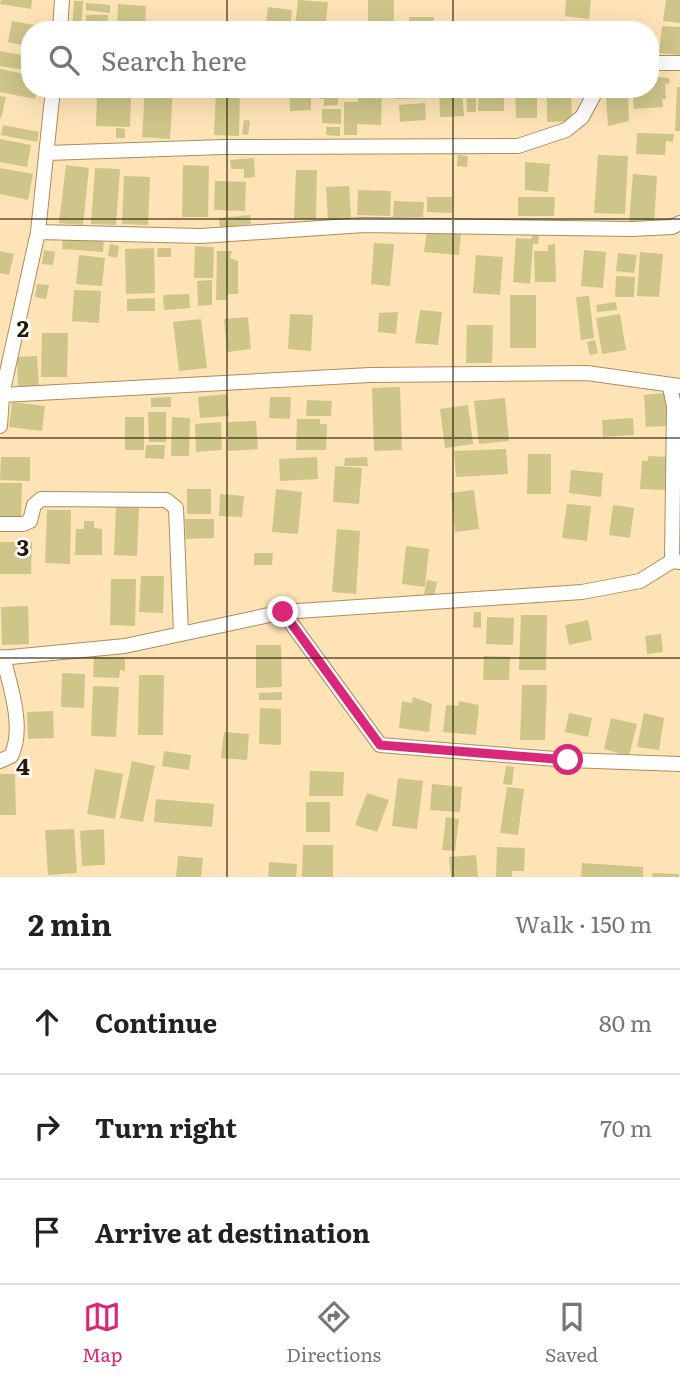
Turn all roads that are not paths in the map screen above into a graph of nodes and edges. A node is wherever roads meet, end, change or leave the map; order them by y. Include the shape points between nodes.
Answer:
1 (62, 0) edge
2 (61, 21) edge
3 (659, 63) edge
4 (680, 63) edge
5 (52, 98) edge
6 (592, 98) edge
7 (47, 153) junction
8 (680, 223) edge
9 (38, 232) junction
10 (675, 386) edge
11 (2, 395) junction
12 (0, 426) edge
13 (0, 524) edge
14 (676, 561) edge
15 (283, 612) junction
16 (181, 633) junction
17 (1, 658) edge
18 (0, 761) edge
19 (680, 764) edge

1 - 2 street
3 - 4 street
5 - 7 street
6 - 7 street via 582,117 566,130 519,146
7 - 9 street
8 - 9 street via 632,229 364,225 169,237
9 - 11 street
10 - 11 street via 587,373 370,375
10 - 14 street
11 - 12 street
13 - 16 street via 30,521 34,505 41,499 166,500 176,508
14 - 15 street via 640,581 582,592
15 - 16 street
15 - 19 street via 380,745
16 - 17 street via 125,646
17 - 18 street via 11,690 17,745 11,756

